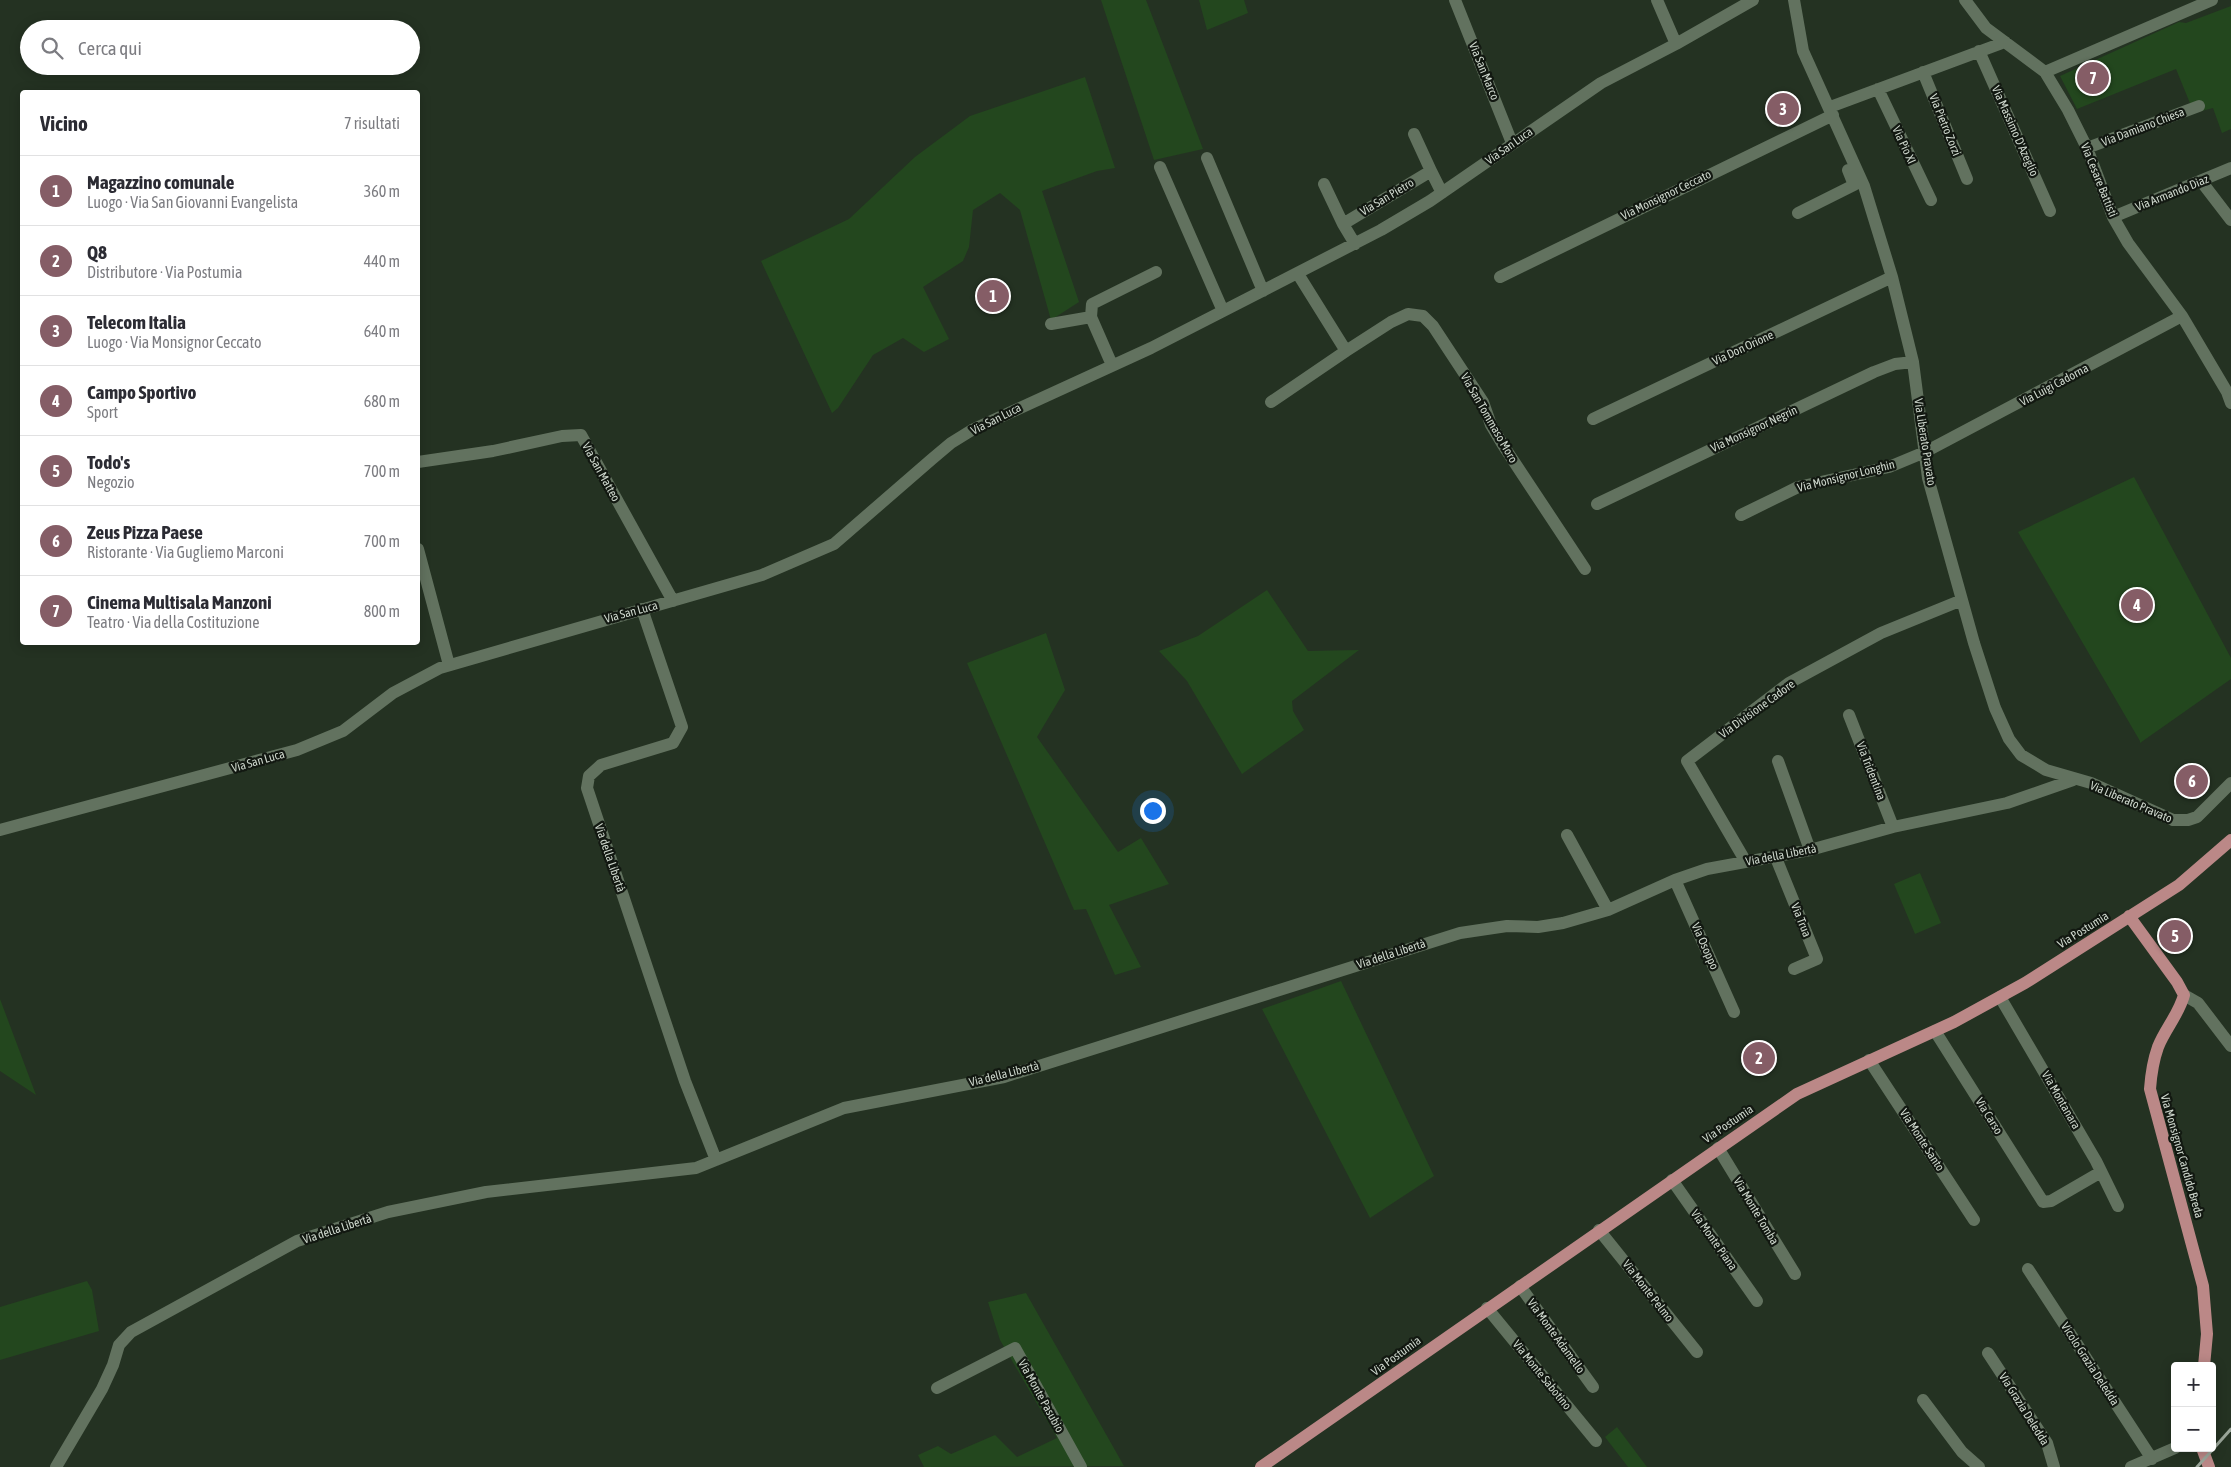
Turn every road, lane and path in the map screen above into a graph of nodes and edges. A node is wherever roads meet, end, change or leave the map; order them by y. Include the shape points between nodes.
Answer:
1 (1455, 0) edge
2 (1657, 0) edge
3 (1753, 0) edge
4 (1965, 0) edge
5 (2212, 0) edge
6 (1793, 1) edge
7 (2005, 42) junction
8 (1676, 44) junction
9 (1979, 51) junction
10 (1923, 72) junction
11 (2045, 72) junction
12 (1878, 89) junction
13 (2199, 106) dead end
14 (1830, 113) junction
15 (1414, 134) dead end
16 (1512, 143) junction
17 (2087, 148) junction
18 (1207, 158) dead end
19 (1160, 167) dead end
20 (2231, 168) edge
21 (1431, 171) junction
22 (1967, 179) dead end
23 (2201, 181) junction
24 (1324, 184) dead end
25 (1442, 193) junction
26 (1930, 200) dead end
27 (2050, 211) dead end
28 (1798, 213) dead end
29 (2113, 217) junction
30 (2231, 220) edge
31 (1344, 224) junction
32 (1355, 244) junction
33 (1156, 272) dead end
34 (1298, 274) junction
35 (1500, 277) dead end
36 (1892, 277) junction
37 (1263, 291) junction
38 (1223, 311) junction
39 (2182, 316) junction
40 (1091, 317) junction
41 (1051, 324) dead end
42 (1346, 351) junction
43 (1913, 362) junction
44 (1112, 366) junction
45 (1272, 402) dead end
46 (2231, 403) edge
47 (1593, 419) dead end
48 (1925, 452) junction
49 (420, 462) edge
50 (1597, 504) dead end
51 (1741, 515) dead end
52 (420, 557) edge
53 (1585, 569) dead end
54 (1962, 600) junction
55 (673, 601) junction
56 (642, 609) junction
57 (449, 666) junction
58 (1849, 714) dead end
59 (1778, 761) dead end
60 (2073, 780) junction
61 (2231, 783) edge
62 (1893, 827) junction
63 (0, 830) edge
64 (1567, 835) dead end
65 (2231, 840) edge
66 (1810, 850) junction
67 (1776, 858) junction
68 (1746, 862) junction
69 (1675, 880) junction
70 (1608, 910) junction
71 (2130, 916) junction
72 (1794, 969) dead end
73 (2184, 995) junction
74 (2000, 997) junction
75 (1734, 1012) dead end
76 (1935, 1031) junction
77 (2231, 1046) edge
78 (1869, 1060) junction
79 (1718, 1148) junction
80 (716, 1160) junction
81 (2101, 1172) junction
82 (1672, 1180) junction
83 (2118, 1206) dead end
84 (1974, 1220) dead end
85 (1600, 1230) junction
86 (2028, 1269) dead end
87 (1795, 1274) dead end
88 (1520, 1286) junction
89 (1757, 1301) dead end
90 (1487, 1308) junction
91 (1697, 1352) dead end
92 (1988, 1353) dead end
93 (2204, 1362) edge
94 (1593, 1387) dead end
95 (937, 1388) dead end
96 (1924, 1400) dead end
97 (1596, 1441) dead end
98 (2171, 1450) edge
99 (2203, 1452) edge
100 (2152, 1459) junction
101 (56, 1467) edge
102 (1081, 1467) edge
103 (1262, 1467) edge
104 (1979, 1467) edge
105 (2054, 1467) edge
106 (2131, 1467) edge
107 (2209, 1467) edge

1 - 16 street, Via San Marco
2 - 8 street
3 - 8 street, Via San Luca
4 - 7 street, Via Cesare Battisti via 1986,28
5 - 11 street
6 - 14 street, Via Liberato Pravato via 1803,51
7 - 9 street, Via Monsignor Ceccato
7 - 11 street, Via Cesare Battisti
8 - 16 street, Via San Luca via 1602,83
9 - 10 street, Via Monsignor Ceccato
9 - 27 street, Via Massimo D'Azeglio
10 - 12 street, Via Monsignor Ceccato
10 - 22 street, Via Pietro Zorzi
11 - 17 street, Via Cesare Battisti
12 - 14 street, Via Monsignor Ceccato
12 - 26 street, Via Pio XI
13 - 17 street, Via Damiano Chiesa
14 - 28 street via 1854,185
14 - 35 street, Via Monsignor Ceccato
14 - 36 street, Via Liberato Pravato via 1864,186
15 - 21 street
16 - 25 street, Via San Luca
17 - 29 street, Via Cesare Battisti
18 - 37 street
19 - 38 street
20 - 23 street, Via Armando Diaz
21 - 25 street
21 - 31 street, Via San Pietro
23 - 29 street, Via Armando Diaz
23 - 30 street
24 - 31 street
25 - 32 street, Via San Luca
29 - 39 street, Via Cesare Battisti via 2128,243
31 - 32 street
32 - 34 street, Via San Luca
33 - 40 street via 1092,304
34 - 37 street, Via San Luca
34 - 42 street
36 - 43 street, Via Liberato Pravato
36 - 47 street, Via Don Orione
37 - 38 street, Via San Luca
38 - 44 street, Via San Luca
39 - 46 street, Via Cesare Battisti
39 - 48 street, Via Luigi Cadorna
40 - 41 street
40 - 44 street
42 - 45 street, Via San Tommaso Moro
42 - 53 street, Via San Tommaso Moro via 1408,314 1423,316 1483,402 1503,445
43 - 48 street, Via Liberato Pravato
43 - 50 street, Via Monsignor Negrin via 1895,364 1874,372
44 - 55 street, Via San Luca via 951,443 834,544 762,575
48 - 51 street, Via Monsignor Longhin via 1890,467 1798,487
48 - 54 street, Via Liberato Pravato via 1928,478
49 - 55 street, Via San Matteo via 581,435
52 - 57 street
54 - 60 street, Via Liberato Pravato via 1995,708 2009,739 2021,755 2046,770
54 - 68 street, Via Divisione Cadore via 1881,633 1789,683 1687,761
55 - 56 street, Via San Luca
56 - 57 street, Via San Luca
56 - 80 street, Via della Libertà via 682,727 673,743 601,765 590,776 587,788 685,1081
57 - 63 street, Via San Luca via 393,693 343,731 313,744
58 - 62 street, Via Tridentina
59 - 66 street
60 - 61 street, Via Liberato Pravato via 2091,783 2173,820 2197,817
60 - 62 street, Via della Libertà via 2007,803
62 - 66 street, Via della Libertà
64 - 70 street
65 - 71 main road, Via Postumia via 2193,874
66 - 67 street, Via della Libertà
67 - 68 street, Via della Libertà
67 - 72 street, Via Trua via 1817,959
68 - 69 street, Via della Libertà via 1707,869
69 - 70 street, Via della Libertà
69 - 75 street, Via Osoppo
70 - 80 street, Via della Libertà via 1538,927 1499,927 1460,933 1004,1077 844,1108
71 - 73 main road
71 - 74 main road, Via Postumia
73 - 77 street via 2198,1003
73 - 93 main road, Via Monsignor Candido Breda via 2159,1046 2151,1072 2150,1089 2203,1286 2207,1334
74 - 76 main road, Via Postumia
74 - 81 street, Via Montanara
76 - 78 main road, Via Postumia
76 - 81 street, Via Carso via 2043,1202 2051,1201
78 - 79 main road, Via Postumia via 1797,1094
78 - 84 street, Via Monte Santo
79 - 82 main road, Via Postumia
79 - 87 street, Via Monte Tomba
80 - 101 street, Via della Libertà via 696,1168 486,1192 388,1212 297,1241 131,1332 118,1346 102,1389
81 - 83 street, Via Montanara
82 - 85 main road, Via Postumia
82 - 89 street, Via Monte Piana
85 - 88 main road, Via Postumia
85 - 91 street, Via Monte Pelmo
86 - 100 street, Vicolo Grazia Deledda
88 - 90 main road, Via Postumia
88 - 94 street, Via Monte Adamello
90 - 97 street, Via Monte Sabotino
90 - 103 main road, Via Postumia
92 - 105 street, Via Grazia Deledda via 2047,1443
95 - 102 street, Via Monte Pasubio via 1015,1348
96 - 104 street via 1962,1452
98 - 100 street
99 - 107 main road
100 - 106 street

